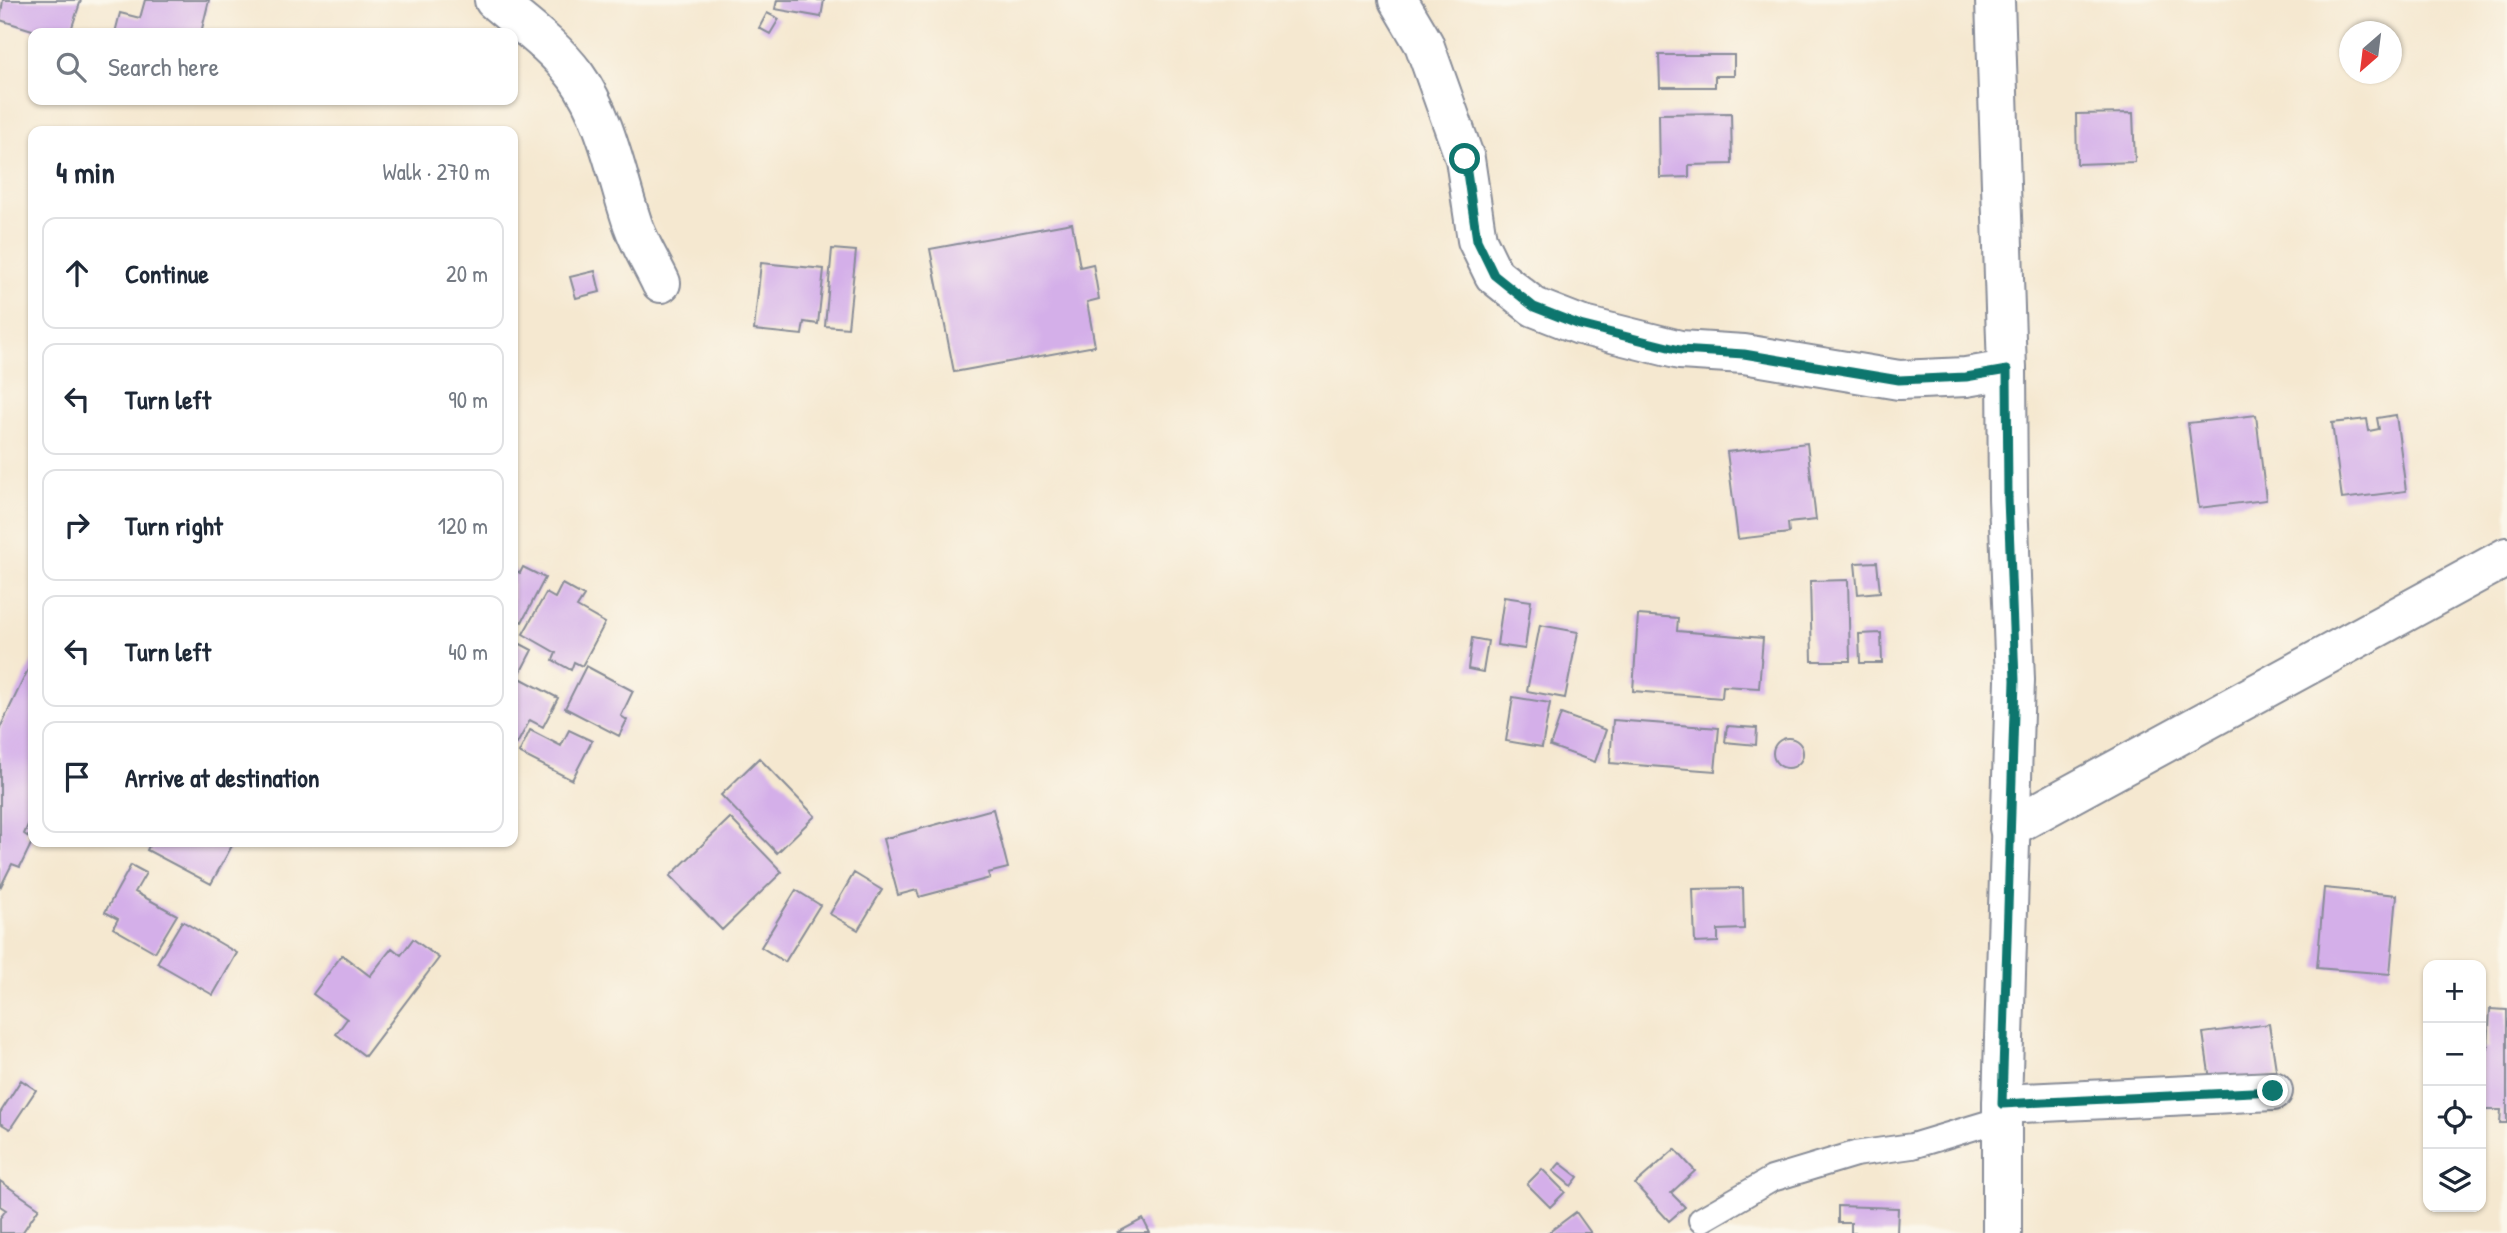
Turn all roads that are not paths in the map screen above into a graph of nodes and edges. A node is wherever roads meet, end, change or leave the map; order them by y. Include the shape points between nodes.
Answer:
1 (494, 0) edge
2 (542, 0) edge
3 (1398, 0) edge
4 (1995, 0) edge
5 (551, 47) junction
6 (661, 283) dead end
7 (2007, 370) junction
8 (2507, 557) edge
9 (2009, 828) junction
10 (2273, 1091) dead end
11 (2002, 1111) junction
12 (1701, 1220) dead end
13 (2002, 1233) edge

1 - 5 street
2 - 5 street
3 - 7 street via 1424,44 1465,159 1477,240 1494,275 1534,307 1580,325 1680,350 1744,354 1899,380
4 - 7 street
5 - 6 street via 591,102 621,177 634,226
7 - 9 street via 2015,680
8 - 9 street
9 - 11 street
10 - 11 street
11 - 12 lane via 1912,1146 1855,1154 1772,1179
11 - 13 street

